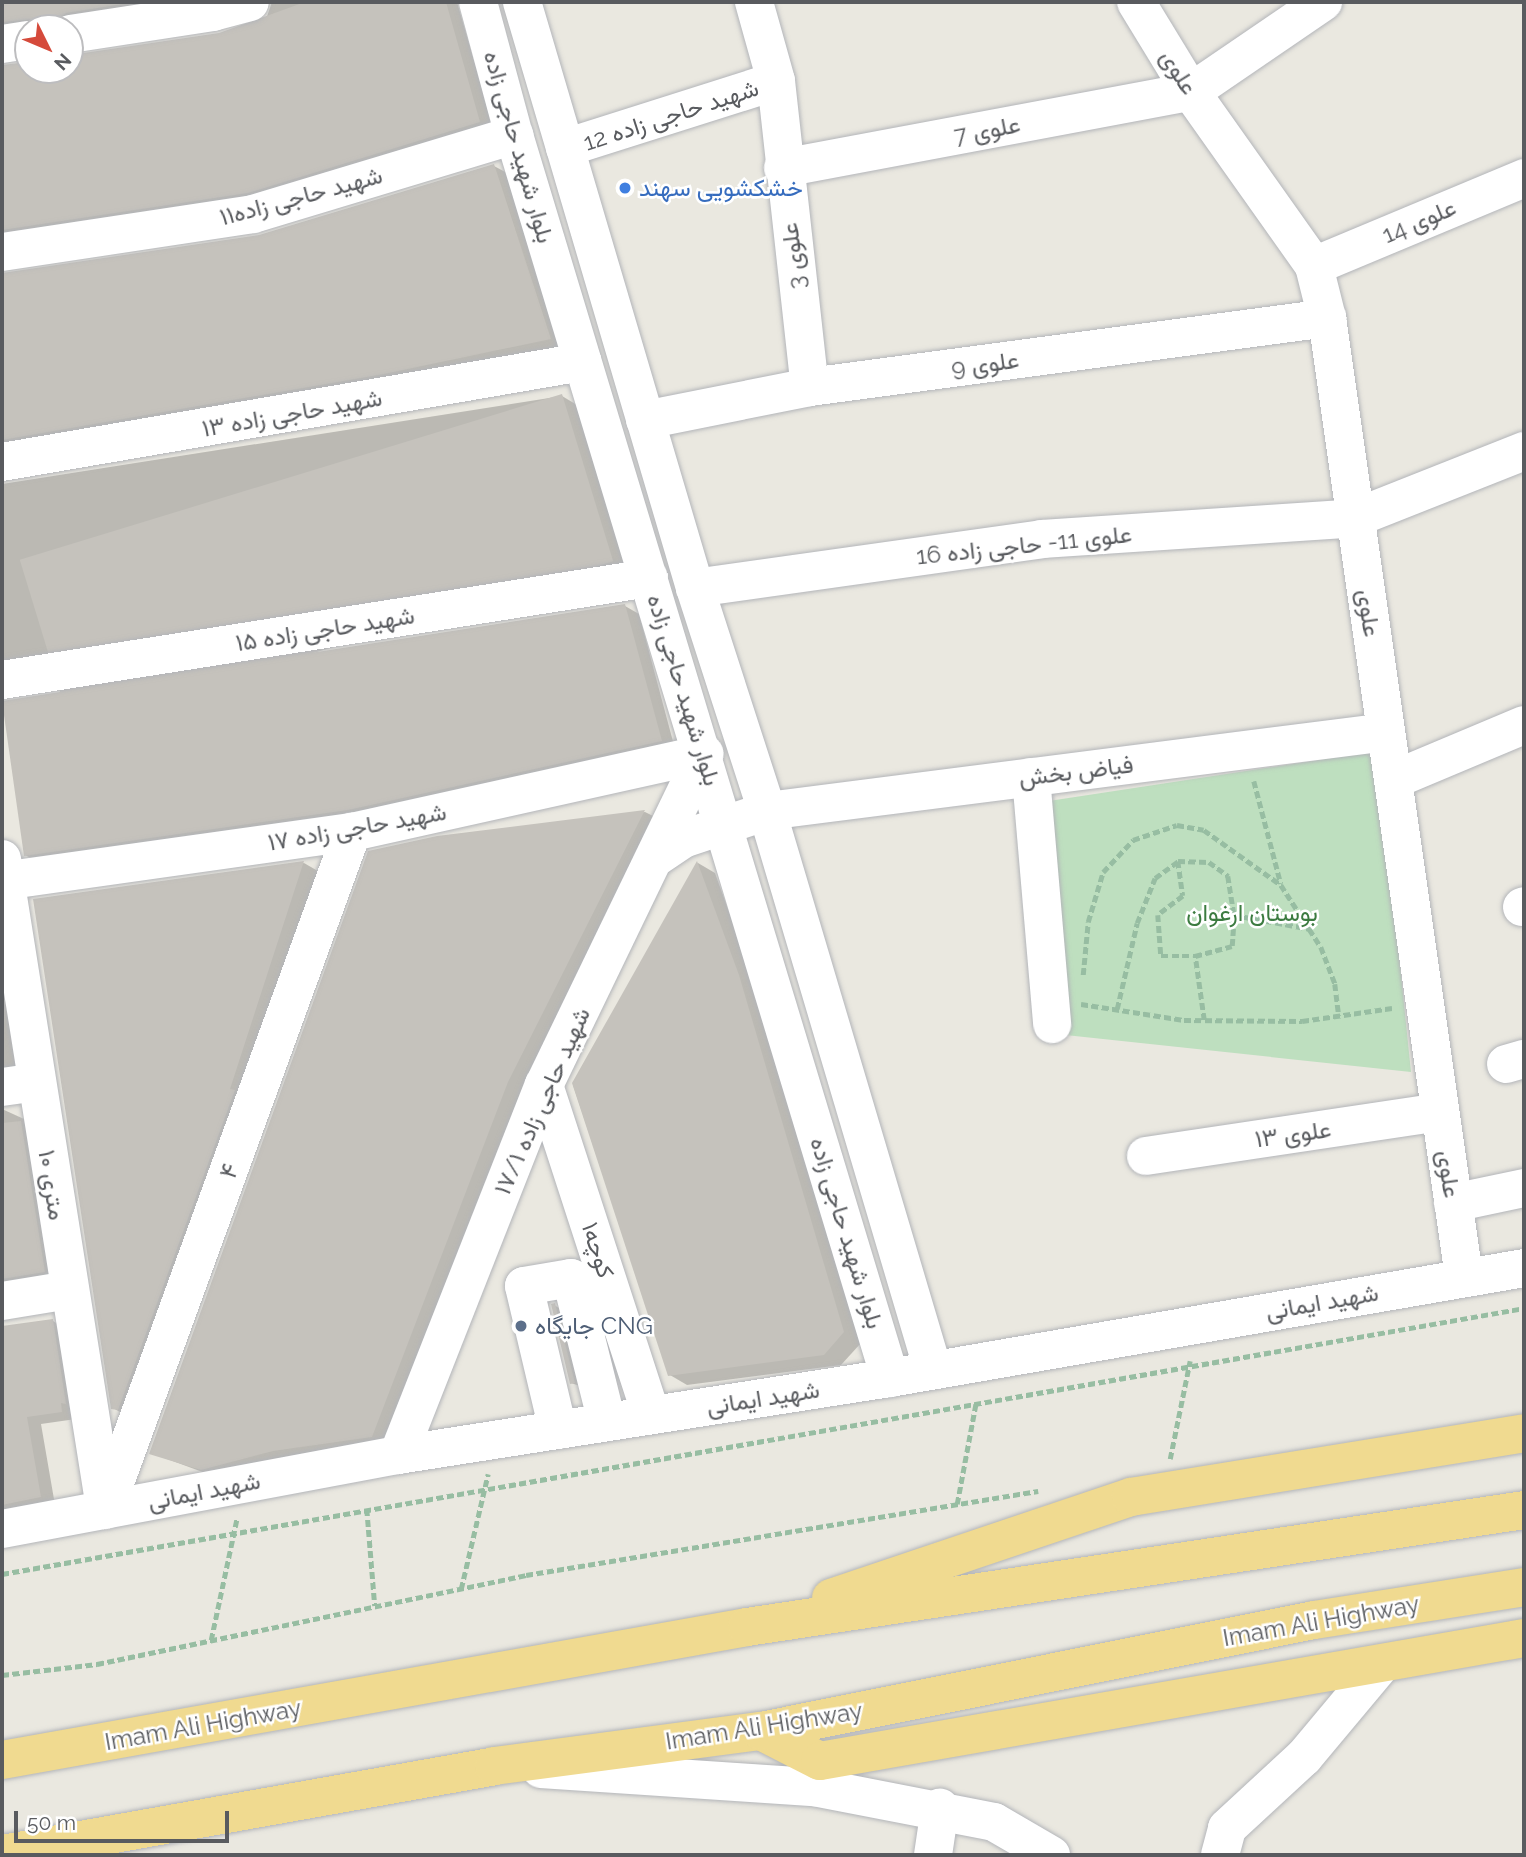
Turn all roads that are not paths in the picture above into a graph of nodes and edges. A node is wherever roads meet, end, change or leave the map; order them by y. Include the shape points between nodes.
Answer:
1 (250, 2) edge
2 (478, 2) edge
3 (523, 2) edge
4 (754, 2) edge
5 (1136, 2) edge
6 (1323, 2) edge
7 (84, 32) edge
8 (776, 81) junction
9 (1191, 92) junction
10 (514, 135) junction
11 (565, 148) junction
12 (783, 169) junction
13 (1524, 178) edge
14 (2, 252) edge
15 (1314, 266) junction
16 (1327, 318) junction
17 (582, 362) junction
18 (810, 387) junction
19 (645, 420) junction
20 (1524, 451) edge
21 (2, 462) edge
22 (1355, 518) junction
23 (649, 578) junction
24 (695, 588) junction
25 (2, 680) edge
26 (1524, 725) edge
27 (1386, 732) junction
28 (704, 754) junction
29 (1031, 777) junction
30 (1393, 780) junction
31 (766, 811) junction
32 (726, 824) junction
33 (352, 832) junction
34 (658, 856) junction
35 (3, 873) edge
36 (1061, 1009) road end
37 (19, 1084) edge
38 (544, 1085) junction
39 (1440, 1112) junction
40 (1146, 1156) dead end
41 (1524, 1188) edge
42 (1453, 1203) junction
43 (1524, 1268) edge
44 (1464, 1277) junction
45 (69, 1290) junction
46 (2, 1301) edge
47 (583, 1327) junction
48 (536, 1338) junction
49 (933, 1370) junction
50 (890, 1378) junction
51 (651, 1415) junction
52 (607, 1422) junction
53 (558, 1430) junction
54 (1524, 1433) edge
55 (398, 1455) junction
56 (105, 1510) junction
57 (1524, 1510) edge
58 (2, 1529) edge
59 (1524, 1587) edge
60 (747, 1627) junction
61 (1524, 1637) edge
62 (1381, 1665) junction
63 (761, 1731) junction
64 (2, 1760) edge
65 (494, 1766) junction
66 (940, 1808) junction
67 (2, 1854) edge
68 (933, 1855) edge
69 (1052, 1855) edge
70 (1220, 1855) edge

1 - 7 street
2 - 10 street, بلوار شهید حاجی زاده
3 - 11 street, بلوار شهید حاجی زاده
4 - 8 street, علوی 3
5 - 9 street, علوی
6 - 9 street
8 - 11 street, شهید حاجی زاده 12
8 - 12 street, علوی 3
9 - 12 street, علوی 7
9 - 15 street, علوی
10 - 14 street, شهید حاجی زاده۱۱ via 253,214
10 - 17 street, بلوار شهید حاجی زاده
11 - 19 street, بلوار شهید حاجی زاده
12 - 18 street, علوی 3
13 - 15 street, علوی 14
15 - 16 street, علوی
16 - 18 street, علوی 9
16 - 22 street, علوی
17 - 21 street, شهید حاجی زاده ۱۳
17 - 23 street, بلوار شهید حاجی زاده
18 - 19 street, علوی 9
19 - 24 street, بلوار شهید حاجی زاده
20 - 22 street, علوی 11- حاجی زاده 16
22 - 24 street, علوی 11- حاجی زاده 16 via 1042,539
22 - 27 street, علوی
23 - 25 street, شهید حاجی زاده ۱۵
23 - 28 street, بلوار شهید حاجی زاده
24 - 31 street, بلوار شهید حاجی زاده
26 - 30 street
27 - 29 street, فیاض بخش
27 - 30 street, علوی
28 - 32 street, بلوار شهید حاجی زاده
28 - 33 street, شهید حاجی زاده ۱۷
28 - 34 street, شهید حاجی زاده ۱۷/۱
29 - 31 street, فیاض بخش
29 - 36 street
30 - 39 street, علوی
31 - 32 street, فیاض بخش
31 - 49 street, بلوار شهید حاجی زاده
32 - 34 street, فیاض بخش via 683,839
32 - 50 street, بلوار شهید حاجی زاده
33 - 35 street, شهید حاجی زاده ۱۷
33 - 56 street, ۴
34 - 38 street, شهید حاجی زاده ۱۷/۱
35 - 37 street, ۱۰ متری
37 - 45 street, ۱۰ متری
38 - 51 street, کوچه۱
38 - 55 street, شهید حاجی زاده ۱۷/۱
39 - 40 street, علوی ۱۳
39 - 42 street, علوی
41 - 42 street
42 - 44 street, علوی
43 - 44 street, شهید ایمانی
44 - 49 street, شهید ایمانی
45 - 46 street
45 - 56 street, ۱۰ متری
47 - 48 street
47 - 48 street via 571,1278 524,1286
47 - 52 street
48 - 53 street
49 - 50 street, شهید ایمانی
50 - 51 street, شهید ایمانی
51 - 52 street, شهید ایمانی
52 - 53 street, شهید ایمانی
53 - 55 street, شهید ایمانی
54 - 60 highway via 1131,1497
55 - 56 street, شهید ایمانی
56 - 58 street, شهید ایمانی
57 - 60 highway, Imam Ali Highway
59 - 63 highway, Imam Ali Highway via 1314,1620
60 - 64 highway, Imam Ali Highway
61 - 62 highway
62 - 63 highway via 821,1761
62 - 70 street via 1304,1758 1227,1828
63 - 65 highway, Imam Ali Highway
65 - 66 street via 814,1787
65 - 67 highway, Imam Ali Highway
66 - 68 street
66 - 69 street via 994,1822

